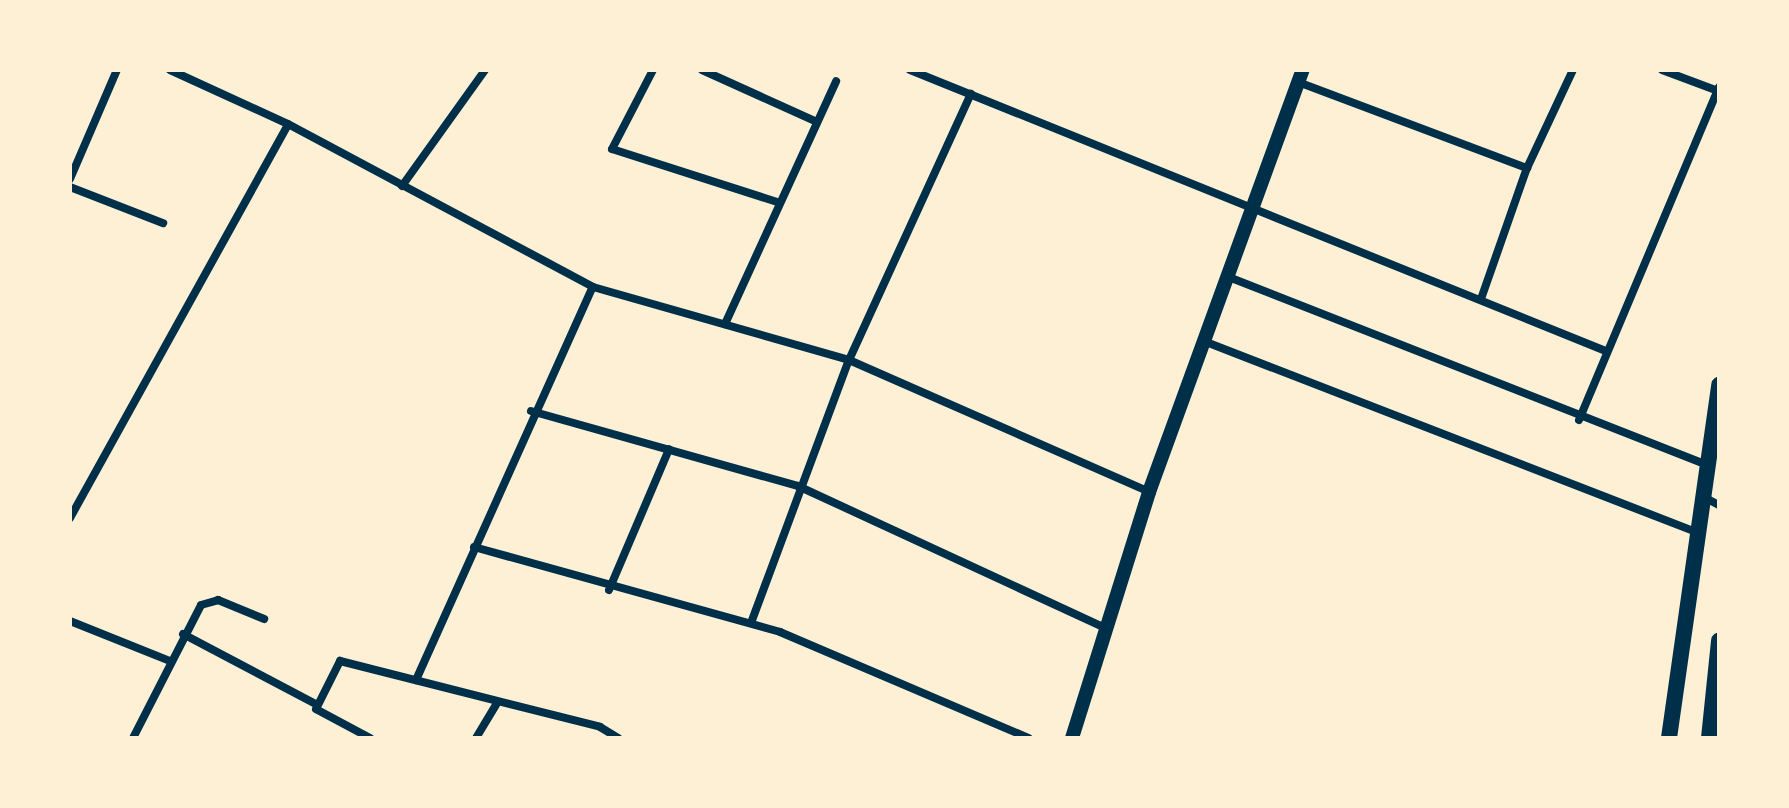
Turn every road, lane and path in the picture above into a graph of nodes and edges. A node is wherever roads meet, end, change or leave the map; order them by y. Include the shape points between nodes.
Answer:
1 (117, 70) edge
2 (170, 70) edge
3 (485, 70) edge
4 (653, 70) edge
5 (702, 70) edge
6 (910, 70) edge
7 (1573, 70) edge
8 (1662, 70) edge
9 (1300, 76) edge
10 (836, 81) dead end
11 (1718, 89) edge
12 (971, 94) junction
13 (817, 122) junction
14 (288, 124) junction
15 (1527, 168) junction
16 (70, 179) edge
17 (402, 186) junction
18 (70, 187) edge
19 (780, 203) junction
20 (1251, 204) junction
21 (163, 223) dead end
22 (1226, 276) junction
23 (593, 287) junction
24 (1481, 299) junction
25 (725, 324) junction
26 (1206, 342) junction
27 (1606, 351) junction
28 (849, 360) junction
29 (1719, 385) edge
30 (531, 411) junction
31 (1579, 420) junction
32 (669, 449) junction
33 (1705, 464) junction
34 (798, 486) junction
35 (1149, 492) junction
36 (1700, 496) junction
37 (1719, 505) edge
38 (70, 518) edge
39 (1696, 532) junction
40 (474, 547) junction
41 (609, 590) junction
42 (264, 619) dead end
43 (70, 621) edge
44 (751, 623) junction
45 (1107, 629) junction
46 (183, 634) junction
47 (1719, 641) edge
48 (170, 661) junction
49 (416, 680) junction
50 (316, 704) junction
51 (496, 705) junction
52 (133, 738) edge
53 (370, 738) edge
54 (476, 738) edge
55 (618, 738) edge
56 (1028, 738) edge
57 (1072, 738) edge
58 (1669, 738) edge
59 (1709, 738) edge

1 - 16 street
2 - 14 street
3 - 17 street
4 - 19 street via 612,149
5 - 13 street
6 - 12 street
7 - 15 street
8 - 11 street
9 - 15 street
9 - 20 street
10 - 13 street
11 - 27 street
12 - 20 street
12 - 28 street
13 - 19 street
14 - 17 street
14 - 38 street
15 - 24 street
17 - 23 street
18 - 21 street
19 - 25 street
20 - 22 street
20 - 24 street
22 - 26 street
22 - 31 street
23 - 25 street
23 - 30 street
24 - 27 street
25 - 28 street
26 - 35 street
26 - 39 street
27 - 31 street
28 - 34 street
28 - 35 street
29 - 33 main road
30 - 32 street
30 - 40 street
31 - 33 street
32 - 34 street
32 - 41 street
33 - 36 main road
34 - 44 street
34 - 45 street
35 - 45 street
36 - 37 street
36 - 39 main road
39 - 58 main road
40 - 41 street
40 - 49 street
41 - 44 street
42 - 46 street via 209,598
43 - 48 street
44 - 56 street
45 - 57 street
46 - 48 street
46 - 50 street
47 - 59 main road
48 - 52 street
49 - 50 street via 340,661
49 - 51 street
50 - 53 street via 321,715
51 - 54 street
51 - 55 street via 600,727

